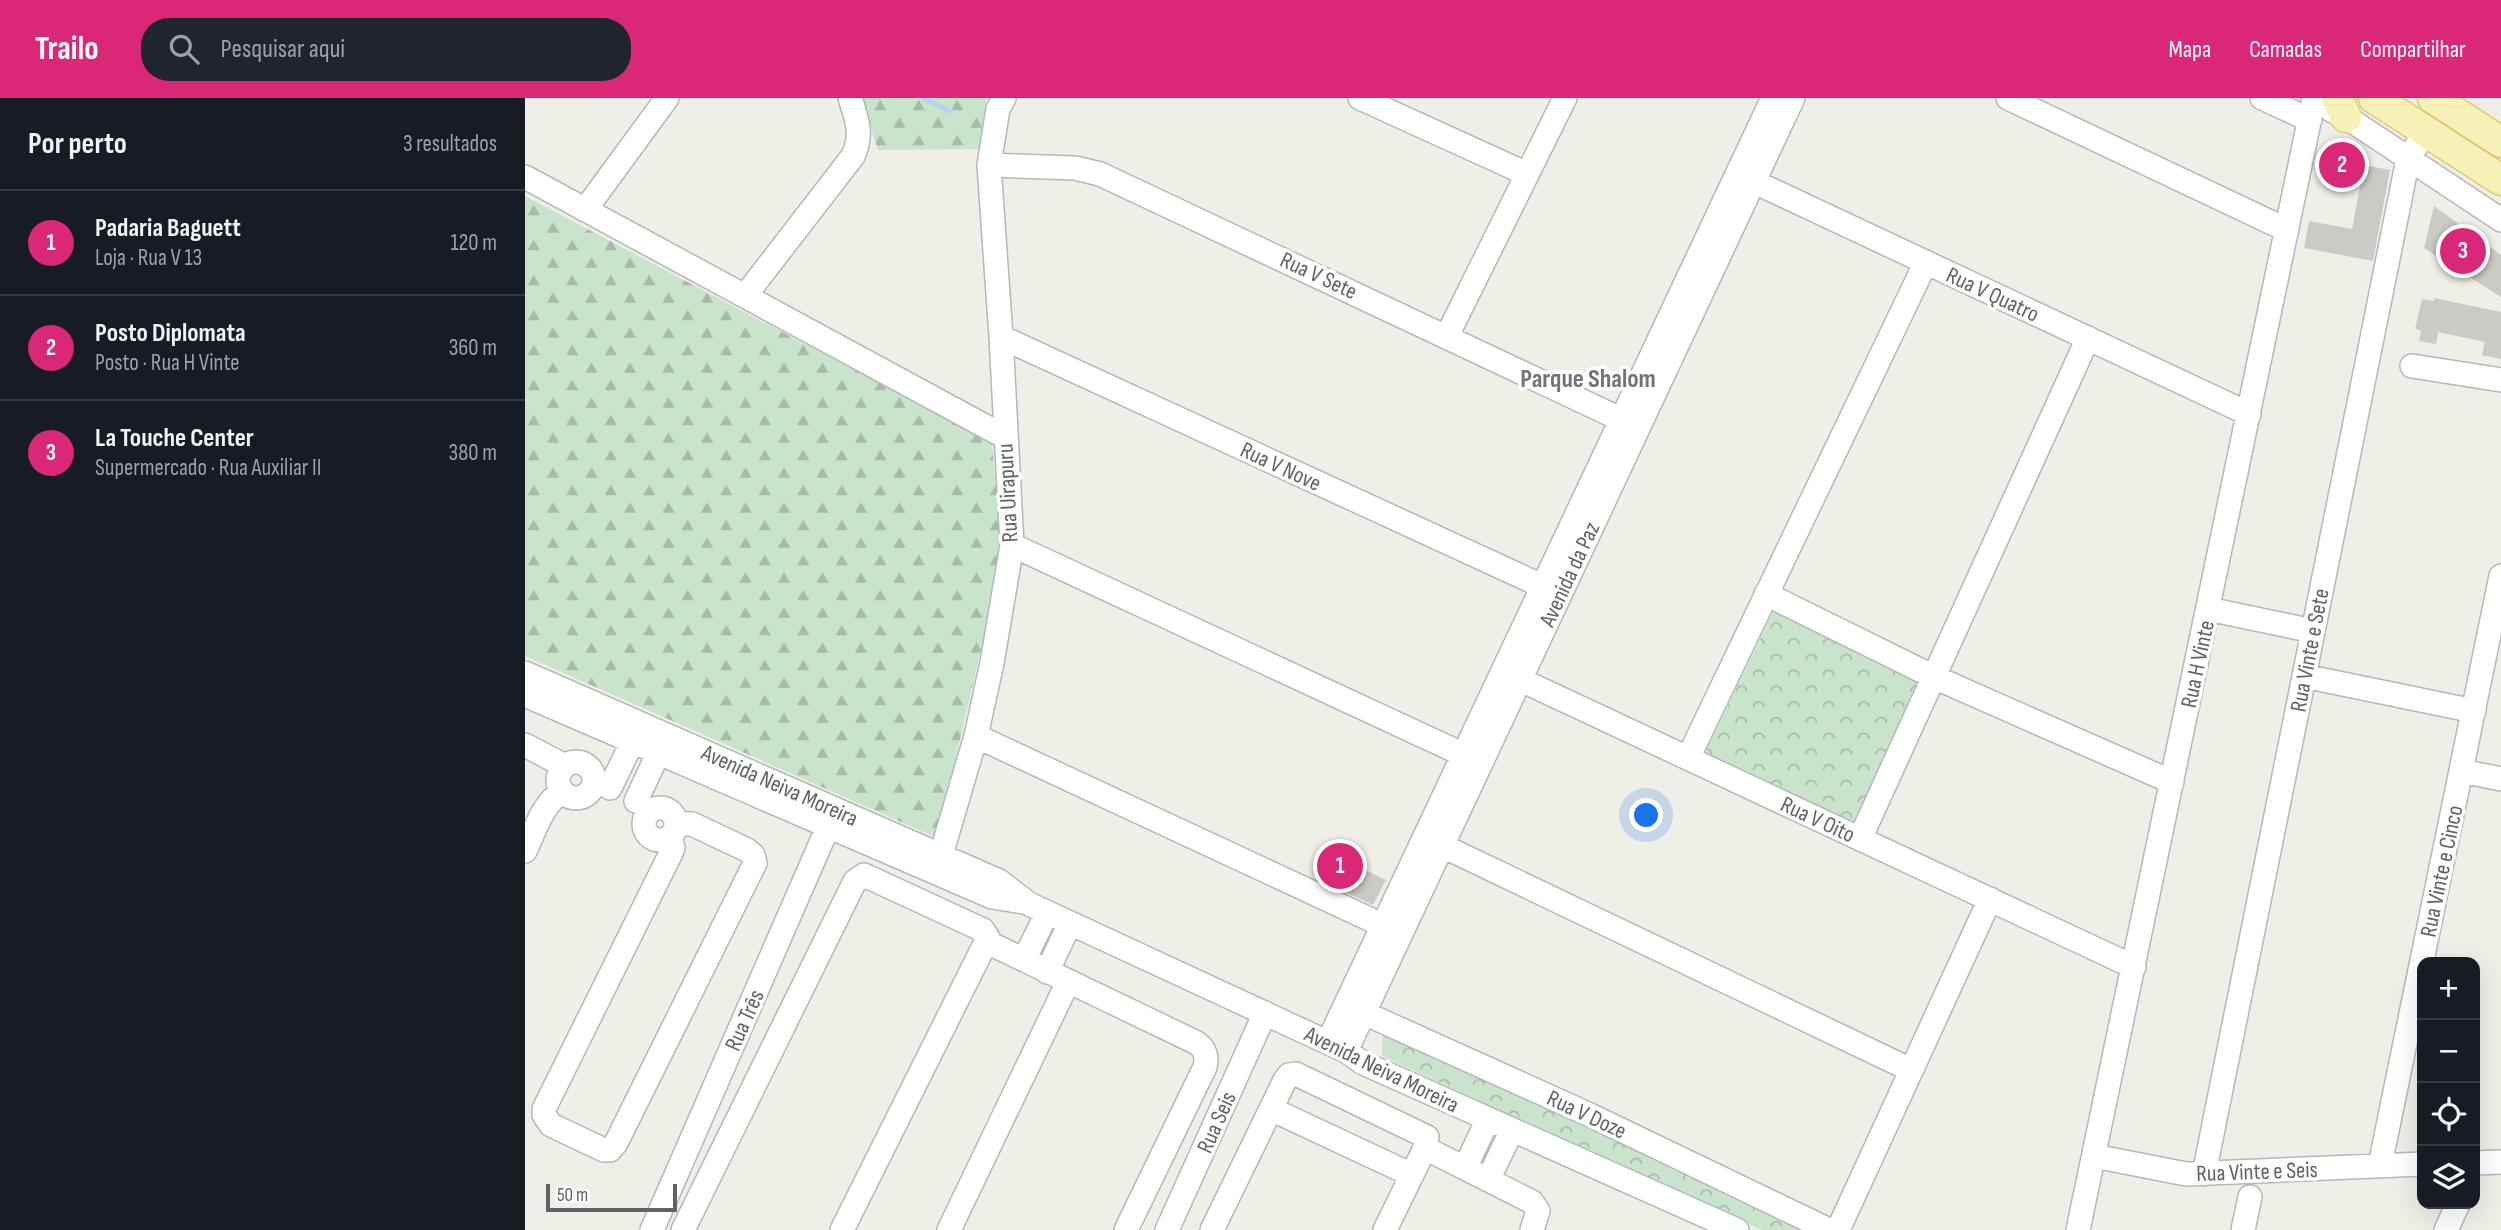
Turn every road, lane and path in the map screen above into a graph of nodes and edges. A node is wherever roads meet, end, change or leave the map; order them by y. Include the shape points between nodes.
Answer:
1 (667, 98) edge
2 (850, 98) edge
3 (1004, 98) edge
4 (1360, 98) edge
5 (1565, 98) edge
6 (2008, 98) edge
7 (2262, 98) edge
8 (2374, 98) edge
9 (2433, 98) edge
10 (1786, 99) edge
11 (2342, 107) edge
12 (2312, 109) edge
13 (2425, 131) junction
14 (2501, 142) edge
15 (2408, 159) junction
16 (989, 165) junction
17 (1527, 174) junction
18 (525, 177) edge
19 (1746, 178) junction
20 (2501, 180) edge
21 (585, 209) junction
22 (2501, 220) edge
23 (2287, 230) junction
24 (1926, 262) junction
25 (745, 296) junction
26 (1447, 336) junction
27 (1001, 337) junction
28 (2088, 338) junction
29 (2411, 366) dead end
30 (2501, 380) edge
31 (2249, 414) junction
32 (1630, 423) junction
33 (1005, 437) junction
34 (1011, 545) junction
35 (2501, 576) edge
36 (1551, 590) junction
37 (1766, 594) junction
38 (2208, 609) junction
39 (2313, 631) junction
40 (525, 673) edge
41 (1511, 675) junction
42 (2304, 676) junction
43 (1934, 677) junction
44 (525, 695) edge
45 (2474, 711) junction
46 (637, 733) junction
47 (976, 736) junction
48 (663, 744) junction
49 (525, 745) edge
50 (1688, 758) junction
51 (1472, 759) junction
52 (565, 766) junction
53 (2462, 771) junction
54 (2501, 779) edge
55 (2172, 782) junction
56 (602, 785) junction
57 (562, 792) junction
58 (642, 807) junction
59 (832, 818) junction
60 (672, 830) junction
61 (1860, 839) junction
62 (1433, 841) junction
63 (525, 851) edge
64 (941, 856) junction
65 (1990, 899) junction
66 (1038, 908) junction
67 (1070, 923) junction
68 (1392, 930) junction
69 (987, 943) junction
70 (1024, 960) junction
71 (2134, 967) junction
72 (1047, 972) junction
73 (1068, 982) junction
74 (1265, 1013) junction
75 (1352, 1013) junction
76 (1337, 1046) junction
77 (1911, 1070) junction
78 (1271, 1109) junction
79 (1488, 1119) junction
80 (1512, 1130) junction
81 (1425, 1148) junction
82 (2094, 1156) junction
83 (2501, 1162) edge
84 (2480, 1163) edge
85 (2417, 1164) edge
86 (2380, 1165) junction
87 (1465, 1168) junction
88 (2204, 1174) junction
89 (1412, 1175) junction
90 (1488, 1180) junction
91 (2250, 1198) dead end
92 (2456, 1209) edge
93 (1540, 1227) edge
94 (652, 1230) edge
95 (683, 1230) edge
96 (842, 1230) edge
97 (949, 1230) edge
98 (1126, 1230) edge
99 (1167, 1230) edge
100 (1212, 1230) edge
101 (1385, 1230) edge
102 (1737, 1230) edge
103 (1829, 1230) edge
104 (1838, 1230) edge
105 (2078, 1230) edge
106 (2243, 1230) edge
107 (2446, 1230) edge

1 - 21 street
2 - 25 street via 860,132 853,156
3 - 16 street, Rua Uirapuru
4 - 17 street
5 - 17 street
6 - 23 street
7 - 12 street
8 - 13 main road
9 - 14 main road
10 - 19 street, Avenida da Paz
11 - 12 street via 2318,114
11 - 15 street
12 - 23 street, Rua H Vinte
13 - 15 street, Rua Vinte e Sete
13 - 20 main road
15 - 22 street
15 - 39 street, Rua Vinte e Sete
16 - 26 street, Rua V Sete via 1075,167 1100,174
16 - 27 street, Rua Uirapuru
17 - 26 street
18 - 21 street
19 - 24 street, Rua V Quatro
19 - 32 street, Avenida da Paz
21 - 25 street
23 - 31 street, Rua H Vinte
24 - 28 street, Rua V Quatro
24 - 37 street
25 - 33 street
26 - 32 street, Rua V Sete
27 - 33 street, Rua Uirapuru
27 - 36 street, Rua V Nove
28 - 31 street, Rua V Quatro
28 - 43 street
29 - 30 street
31 - 38 street, Rua H Vinte
32 - 36 street, Avenida da Paz
33 - 34 street, Rua Uirapuru
34 - 47 street, Rua Uirapuru
34 - 51 street
35 - 45 street, Rua Vinte e Cinco
36 - 41 street, Avenida da Paz
37 - 43 street
37 - 50 street
38 - 39 street
38 - 55 street, Rua H Vinte
39 - 42 street, Rua Vinte e Sete
40 - 46 street, Avenida Neiva Moreira
41 - 50 street, Rua V Oito
41 - 51 street, Avenida da Paz
42 - 45 street
42 - 88 street, Rua Vinte e Sete
43 - 55 street
43 - 61 street
44 - 46 street, Avenida Neiva Moreira
45 - 53 street, Rua Vinte e Cinco
46 - 48 street, Avenida Neiva Moreira
46 - 56 street
47 - 64 street, Rua Uirapuru
47 - 68 street
48 - 58 street
48 - 59 street, Avenida Neiva Moreira
49 - 52 street
50 - 61 street, Rua V Oito
51 - 62 street, Avenida da Paz
52 - 56 street via 587,765
52 - 57 street via 558,776
53 - 54 street
53 - 86 street, Rua Vinte e Cinco
55 - 71 street, Rua H Vinte
56 - 57 street via 579,798
56 - 58 street
57 - 63 street via 551,800
58 - 60 street via 668,810 675,817
59 - 64 street, Avenida Neiva Moreira
59 - 66 street, Avenida Neiva Moreira via 992,897
59 - 94 street, Rua Três
60 - 60 street via 671,853 544,1109 551,1125 604,1150 611,1150 616,1143 755,863 747,850 692,824
61 - 65 street, Rua V Oito
62 - 68 street, Avenida da Paz
62 - 77 street
64 - 66 street, Avenida Neiva Moreira via 999,881
65 - 71 street, Rua V Oito
65 - 77 street
66 - 67 street, Avenida Neiva Moreira
66 - 70 street via 1034,939
67 - 72 street
67 - 74 street, Avenida Neiva Moreira
68 - 75 street, Avenida da Paz
69 - 70 street
69 - 95 street via 983,930 867,875 857,878
69 - 96 street
70 - 72 street
71 - 82 street, Rua H Vinte
72 - 73 street
73 - 97 street
73 - 98 street via 1197,1043 1206,1055 1205,1067
74 - 76 street, Avenida Neiva Moreira
74 - 99 street, Rua Seis
75 - 76 street, Avenida da Paz
75 - 103 street, Rua V Doze via 1590,1115
76 - 79 street, Avenida Neiva Moreira via 1363,1063
77 - 104 street
78 - 81 street via 1287,1077 1296,1074 1422,1133 1427,1137
78 - 89 street
78 - 100 street
79 - 80 street, Avenida Neiva Moreira
79 - 87 street
80 - 90 street
80 - 102 street, Avenida Neiva Moreira
81 - 87 street
81 - 89 street
82 - 88 street, Rua Vinte e Seis
82 - 105 street, Rua H Vinte
83 - 84 street
85 - 86 street, Rua Vinte e Seis
86 - 88 street, Rua Vinte e Seis
87 - 90 street
89 - 101 street
90 - 93 street via 1532,1202
91 - 106 street
92 - 107 street

